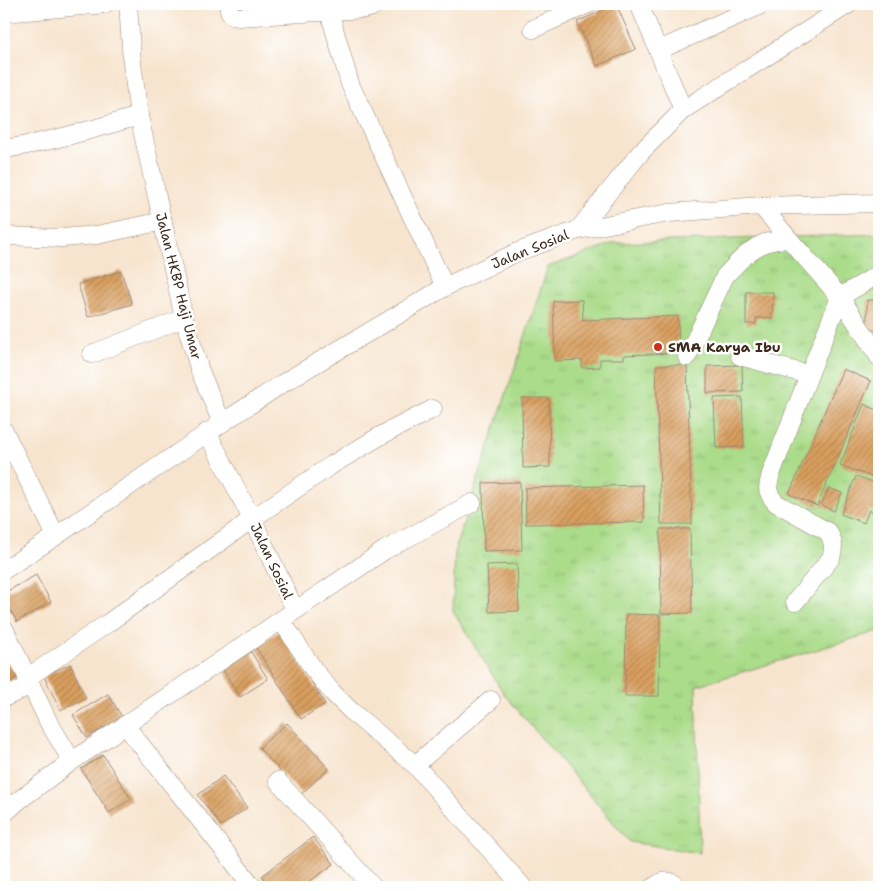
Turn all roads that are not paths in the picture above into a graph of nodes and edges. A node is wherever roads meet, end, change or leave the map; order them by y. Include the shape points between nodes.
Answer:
1 (105, 4) edge
2 (128, 4) edge
3 (228, 4) edge
4 (376, 4) edge
5 (588, 4) edge
6 (639, 4) edge
7 (849, 4) edge
8 (759, 6) dead end
9 (329, 11) junction
10 (4, 12) edge
11 (533, 29) dead end
12 (659, 50) junction
13 (683, 110) junction
14 (139, 116) junction
15 (4, 149) edge
16 (879, 203) edge
17 (762, 206) junction
18 (163, 221) junction
19 (578, 230) junction
20 (4, 236) edge
21 (789, 239) junction
22 (879, 274) edge
23 (445, 287) junction
24 (840, 297) junction
25 (184, 318) junction
26 (92, 354) dead end
27 (740, 356) dead end
28 (687, 357) dead end
29 (879, 357) edge
30 (809, 375) junction
31 (433, 409) dead end
32 (222, 423) junction
33 (4, 431) edge
34 (207, 432) junction
35 (472, 503) dead end
36 (252, 519) junction
37 (56, 536) junction
38 (4, 570) edge
39 (795, 602) dead end
40 (288, 615) junction
41 (4, 628) edge
42 (29, 682) junction
43 (4, 698) edge
44 (491, 700) dead end
45 (125, 725) junction
46 (72, 761) junction
47 (415, 765) junction
48 (278, 781) dead end
49 (4, 814) edge
50 (252, 887) edge
51 (372, 887) edge
52 (523, 887) edge
53 (654, 887) edge
54 (678, 887) edge

1 - 10 street
2 - 14 street, Jalan HKBP Haji Umar
3 - 9 street via 230,14 239,18
4 - 9 street via 365,10
5 - 11 street
6 - 12 street
7 - 13 street
8 - 12 street
9 - 23 street via 350,84
12 - 13 street
13 - 19 street via 641,152
14 - 15 street via 68,136
14 - 18 street, Jalan HKBP Haji Umar
16 - 17 street, Jalan Sosial
17 - 19 street, Jalan Sosial via 670,213
17 - 21 street
18 - 20 street via 62,238
18 - 25 street, Jalan HKBP Haji Umar
19 - 23 street, Jalan Sosial via 515,253
21 - 24 street
21 - 28 street via 766,242 725,276
22 - 24 street
23 - 32 street, Jalan Sosial
24 - 29 street
24 - 30 street
25 - 26 street
25 - 32 street, Jalan HKBP Haji Umar via 200,371
27 - 30 street
30 - 39 street via 768,482 768,491 776,503 828,532 833,550
31 - 36 street via 330,466
32 - 34 street
33 - 37 street
34 - 36 street, Jalan Sosial
34 - 37 street
35 - 40 street via 385,550
36 - 40 street, Jalan Sosial
36 - 42 street
37 - 38 street
40 - 45 street
40 - 47 street, Jalan Sosial via 314,670 332,692
41 - 42 street
42 - 43 street
42 - 46 street
44 - 47 street
45 - 46 street
45 - 50 street
46 - 49 street
47 - 52 street, Jalan Sosial
48 - 51 street
53 - 54 street via 664,881

